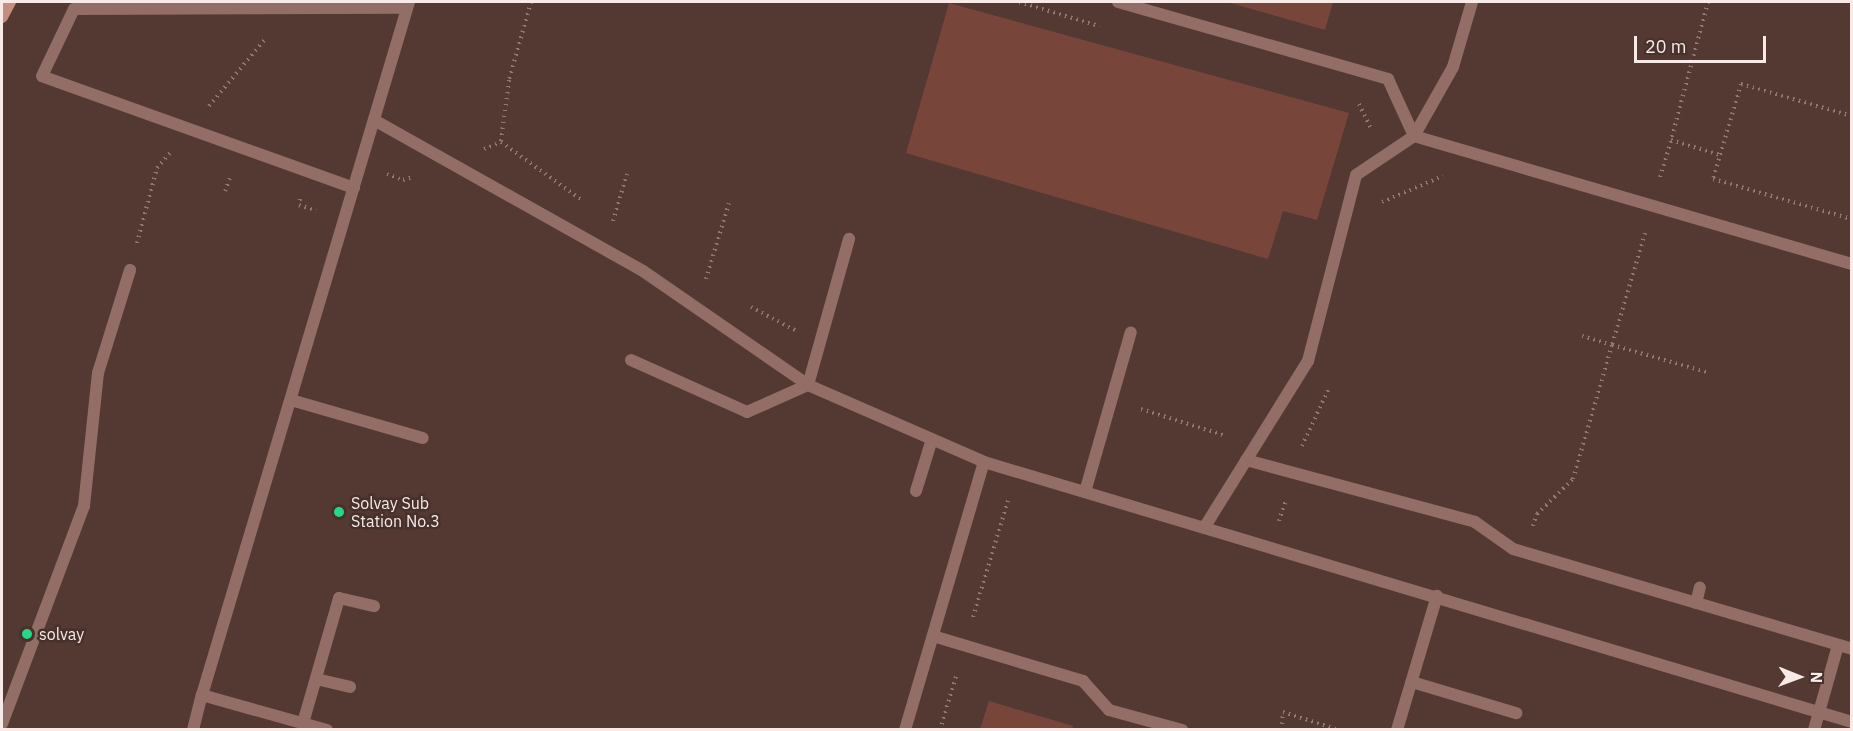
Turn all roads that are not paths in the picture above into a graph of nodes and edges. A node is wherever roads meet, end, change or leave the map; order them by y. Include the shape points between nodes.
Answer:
1 (9, 2) edge
2 (1118, 2) edge
3 (1472, 2) edge
4 (408, 5) edge
5 (2, 17) edge
6 (374, 120) junction
7 (1414, 136) junction
8 (354, 188) junction
9 (849, 239) dead end
10 (1851, 264) edge
11 (130, 270) dead end
12 (1131, 332) dead end
13 (631, 360) dead end
14 (808, 385) junction
15 (291, 400) junction
16 (423, 438) dead end
17 (932, 439) junction
18 (1246, 460) junction
19 (984, 462) junction
20 (916, 491) dead end
21 (1084, 492) junction
22 (1204, 528) junction
23 (1700, 587) dead end
24 (1437, 596) junction
25 (1696, 603) junction
26 (374, 606) dead end
27 (933, 636) junction
28 (1848, 647) edge
29 (316, 679) junction
30 (1412, 682) junction
31 (350, 687) dead end
32 (202, 695) junction
33 (1516, 713) dead end
34 (1819, 714) junction
35 (1851, 722) edge
36 (303, 723) junction
37 (2, 724) edge
38 (194, 729) edge
39 (327, 729) edge
40 (906, 729) edge
41 (1182, 729) edge
42 (1397, 729) edge
43 (1814, 729) edge

1 - 5 main road
2 - 7 lane via 1388,79
3 - 7 lane via 1452,68
4 - 6 lane
4 - 8 lane via 74,9 42,76
6 - 8 lane
6 - 14 lane via 642,271
7 - 10 lane
7 - 18 lane via 1356,175 1308,361
8 - 15 lane
9 - 14 lane
11 - 37 lane via 98,373 84,506
12 - 21 lane
13 - 14 lane via 747,412
14 - 17 lane
15 - 16 lane
15 - 32 lane
17 - 19 lane
17 - 20 lane
18 - 22 lane
18 - 25 lane via 1476,522 1513,549
19 - 21 lane
19 - 27 lane
21 - 22 lane
22 - 24 lane
23 - 25 lane
24 - 30 lane
24 - 34 lane
25 - 28 lane
26 - 29 lane via 339,598
27 - 40 lane
27 - 41 lane via 1083,681 1109,710
28 - 34 lane
29 - 31 lane
29 - 36 lane
30 - 33 lane
30 - 42 lane
32 - 36 lane
32 - 38 lane
34 - 35 lane
34 - 43 lane
36 - 39 lane

